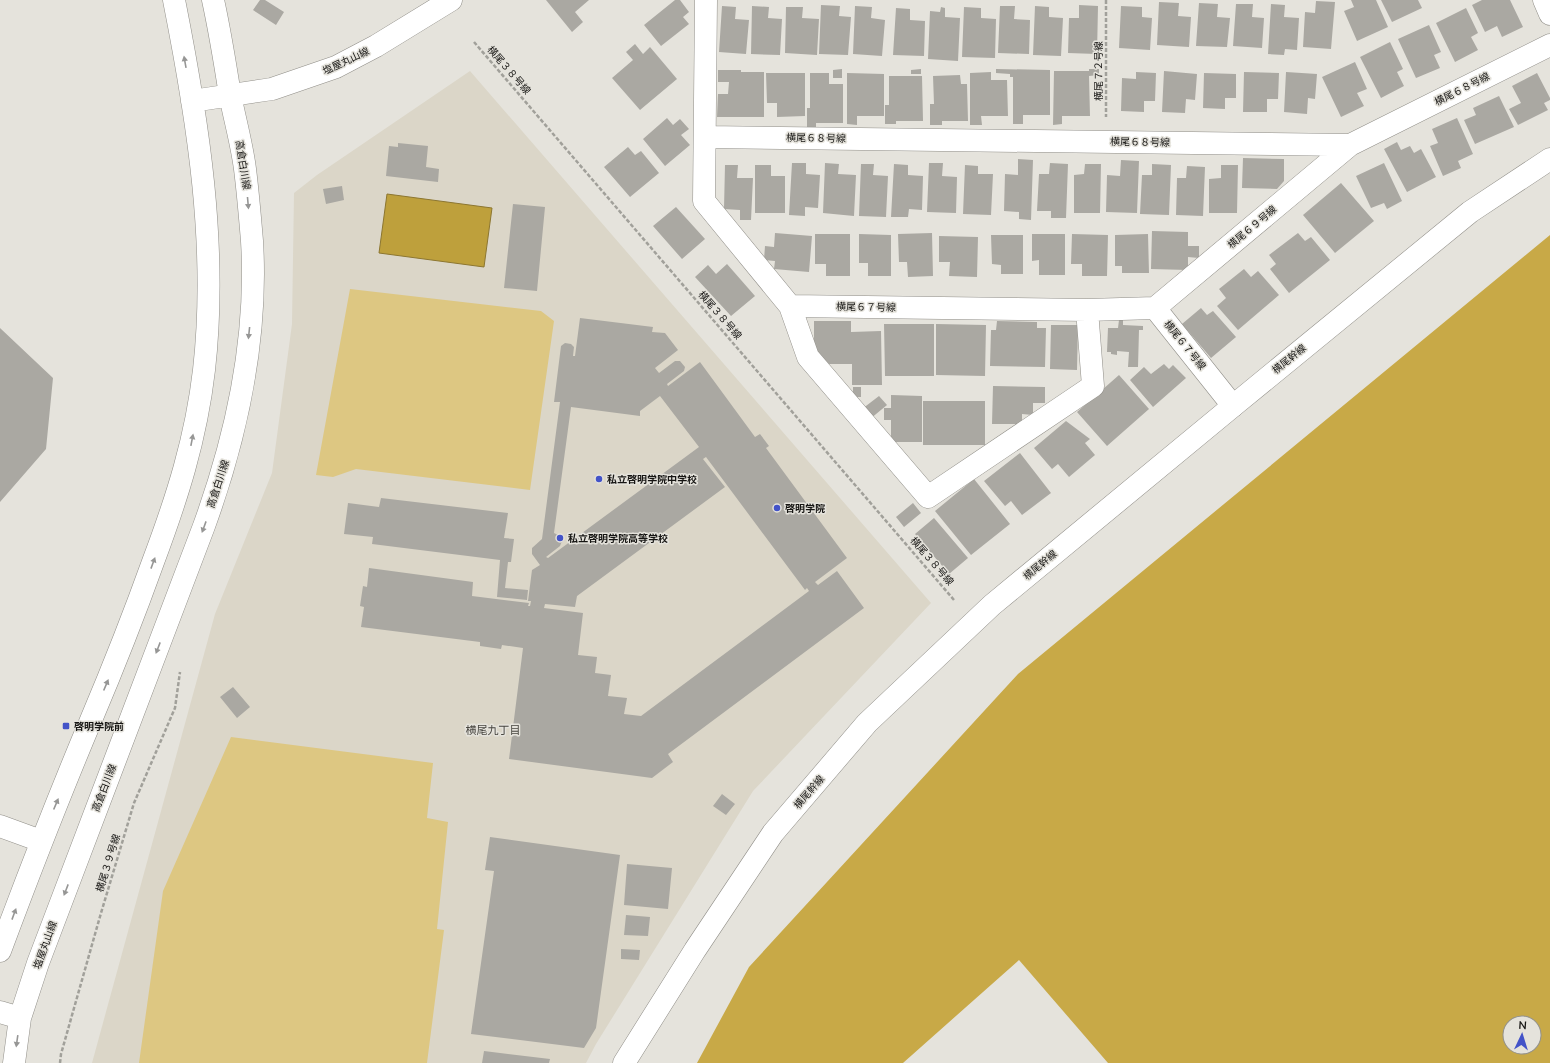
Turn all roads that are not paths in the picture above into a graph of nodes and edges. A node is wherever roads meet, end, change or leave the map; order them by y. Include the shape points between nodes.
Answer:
1 (174, 0) edge
2 (213, 0) edge
3 (450, 0) edge
4 (706, 0) edge
5 (1544, 0) edge
6 (1550, 14) edge
7 (1550, 45) edge
8 (230, 96) junction
9 (192, 101) junction
10 (705, 137) junction
11 (1350, 145) junction
12 (1550, 159) edge
13 (790, 306) junction
14 (1155, 308) junction
15 (1087, 310) junction
16 (1233, 406) junction
17 (0, 826) edge
18 (41, 840) junction
19 (79, 854) joint
20 (0, 951) edge
21 (10, 1015) edge
22 (14, 1063) edge
23 (624, 1063) edge

9 -> 1 street
2 - 8 street
3 - 8 street, 塩屋丸山線 via 376,46 336,67 272,89
4 - 10 street
5 - 6 street
7 - 11 street, 横尾６８号線
8 - 9 street, 塩屋丸山線
8 -> 19 street, 高倉白川線 via 245,168 252,242 250,324 239,407 230,447 211,506
18 -> 9 street via 128,633 168,522 191,448 204,370 208,310 208,241
10 - 11 street, 横尾６８号線
10 - 13 street via 704,201
11 - 14 street, 横尾６９号線
12 - 16 street, 横尾幹線 via 1470,212
13 - 15 street, 横尾６７号線
13 - 15 street via 808,357 928,497 1093,386
14 - 15 street, 横尾６７号線
14 - 16 street, 横尾６７号線
16 - 23 street, 横尾幹線 via 992,604 867,723 773,833
17 - 18 street
20 -> 18 street
19 -> 21 street, 塩屋丸山線 via 38,963
21 -> 22 street

